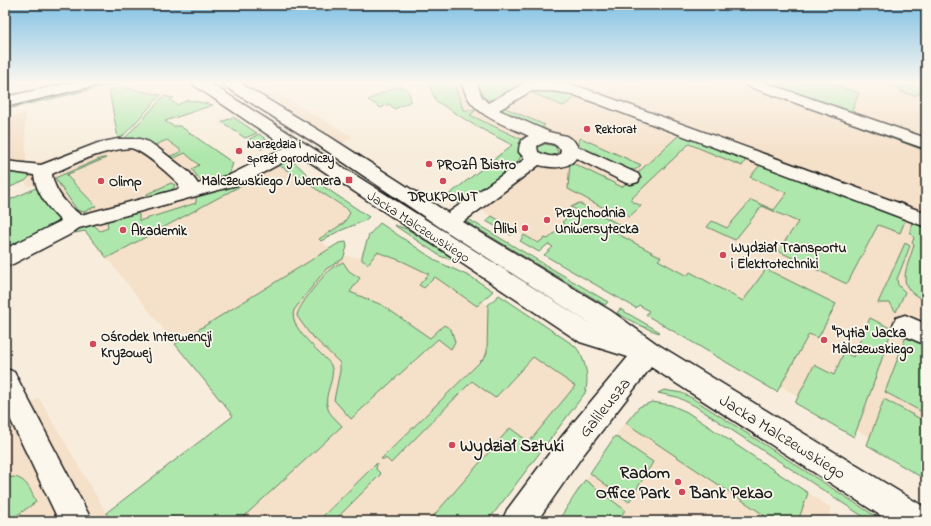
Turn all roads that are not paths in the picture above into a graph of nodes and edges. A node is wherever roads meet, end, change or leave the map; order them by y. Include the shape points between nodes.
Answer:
1 (238, 107) edge
2 (269, 107) edge
3 (483, 107) edge
4 (493, 107) edge
5 (620, 107) edge
6 (820, 107) edge
7 (487, 110) junction
8 (545, 137) junction
9 (926, 144) edge
10 (300, 146) junction
11 (570, 149) junction
12 (536, 159) junction
13 (5, 166) edge
14 (43, 171) junction
15 (631, 178) dead end
16 (189, 192) junction
17 (926, 220) edge
18 (75, 221) junction
19 (448, 223) junction
20 (5, 258) edge
21 (905, 325) dead end
22 (926, 336) edge
23 (648, 352) junction
24 (5, 380) edge
25 (76, 521) edge
26 (518, 521) edge
27 (918, 521) edge

1 - 10 street, Jacka Malczewskiego
2 - 19 street, Jacka Malczewskiego
3 - 7 street
4 - 7 street
5 - 17 street
6 - 9 street
7 - 8 street
8 - 11 street via 563,141
8 - 12 street via 528,144 528,152
10 - 16 street via 237,178
10 - 23 street, Jacka Malczewskiego via 588,335
11 - 12 street via 567,157 556,162
11 - 15 street
12 - 19 street
13 - 14 street
14 - 16 street via 90,152 134,143 146,147 182,176 188,183
14 - 18 street via 42,177 47,190
16 - 18 street via 86,221
18 - 20 street
19 - 23 street, Jacka Malczewskiego via 602,318
21 - 22 street
23 - 26 street, Galileusza via 569,450
23 - 27 street, Jacka Malczewskiego
24 - 25 street

